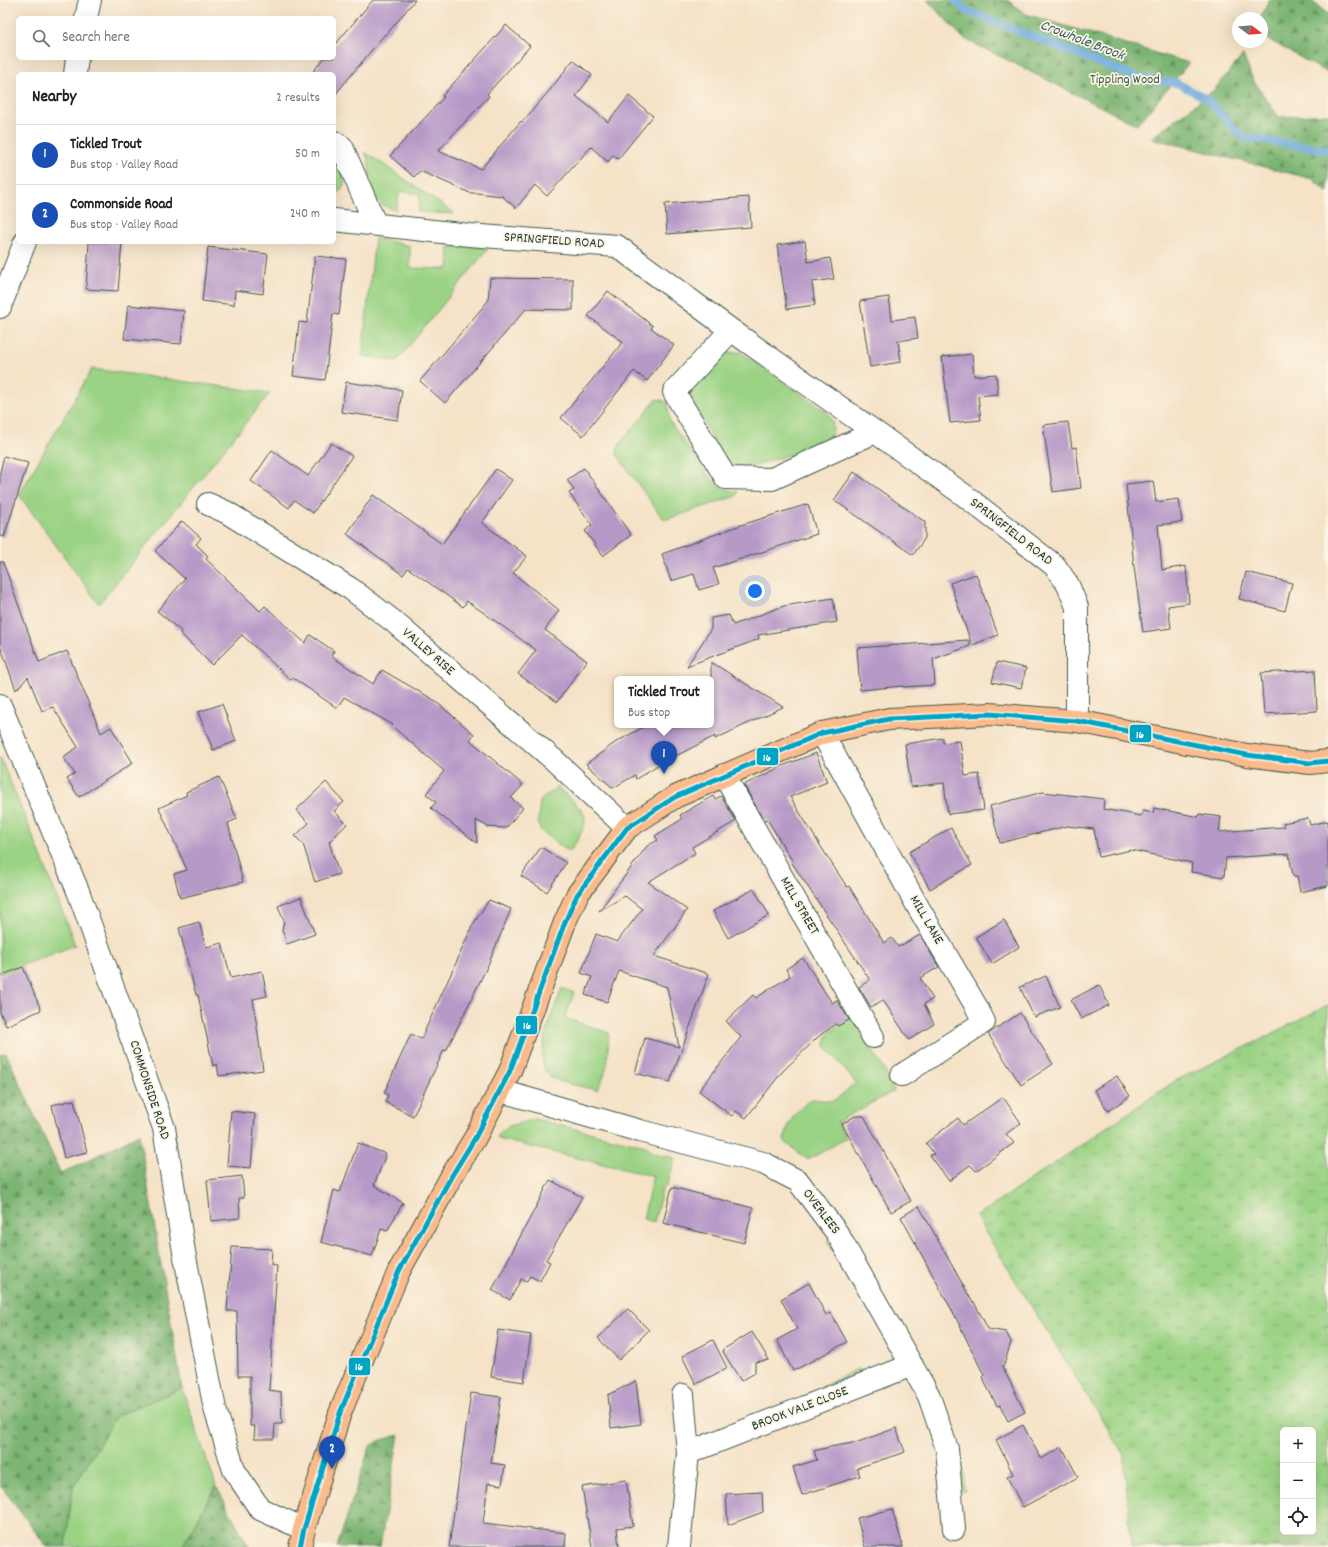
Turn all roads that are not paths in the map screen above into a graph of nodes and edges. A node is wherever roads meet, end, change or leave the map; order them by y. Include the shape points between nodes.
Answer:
1 (90, 0) edge
2 (86, 16) edge
3 (77, 60) edge
4 (74, 72) edge
5 (336, 143) edge
6 (336, 220) edge
7 (375, 224) junction
8 (24, 244) edge
9 (0, 307) edge
10 (731, 330) junction
11 (875, 432) junction
12 (208, 504) dead end
13 (0, 705) edge
14 (1077, 721) junction
15 (822, 733) junction
16 (1328, 761) edge
17 (724, 774) junction
18 (627, 828) junction
19 (873, 1037) dead end
20 (902, 1075) dead end
21 (501, 1091) junction
22 (912, 1365) junction
23 (683, 1395) dead end
24 (688, 1453) junction
25 (954, 1529) dead end
26 (302, 1538) edge
27 (680, 1547) edge

1 - 2 street
3 - 4 street
5 - 7 street via 342,147
6 - 7 street, SPRINGFIELD ROAD
7 - 10 street, SPRINGFIELD ROAD via 469,235 616,246
8 - 9 street
10 - 11 street, SPRINGFIELD ROAD
10 - 11 street via 674,392 726,478 772,479
11 - 14 street, SPRINGFIELD ROAD via 964,495 1055,566 1068,585 1077,607
12 - 18 street, VALLEY RISE via 351,589 393,621 554,760
13 - 26 street, COMMONSIDE ROAD via 78,891 164,1128 184,1252 215,1409 234,1470 260,1509
14 - 15 main road via 990,714 889,719
14 - 16 main road via 1247,755 1310,763
15 - 17 main road
15 - 20 street, MILL LANE via 984,1022
17 - 18 main road via 675,797
17 - 19 street, MILL STREET
18 - 21 main road via 577,895
21 - 22 street, OVERLEES via 763,1163 798,1181 837,1233
21 - 26 main road via 399,1271 340,1413
22 - 24 street, BROOK VALE CLOSE
22 - 25 street, OVERLEES via 929,1396 947,1449
23 - 24 street
24 - 27 street

